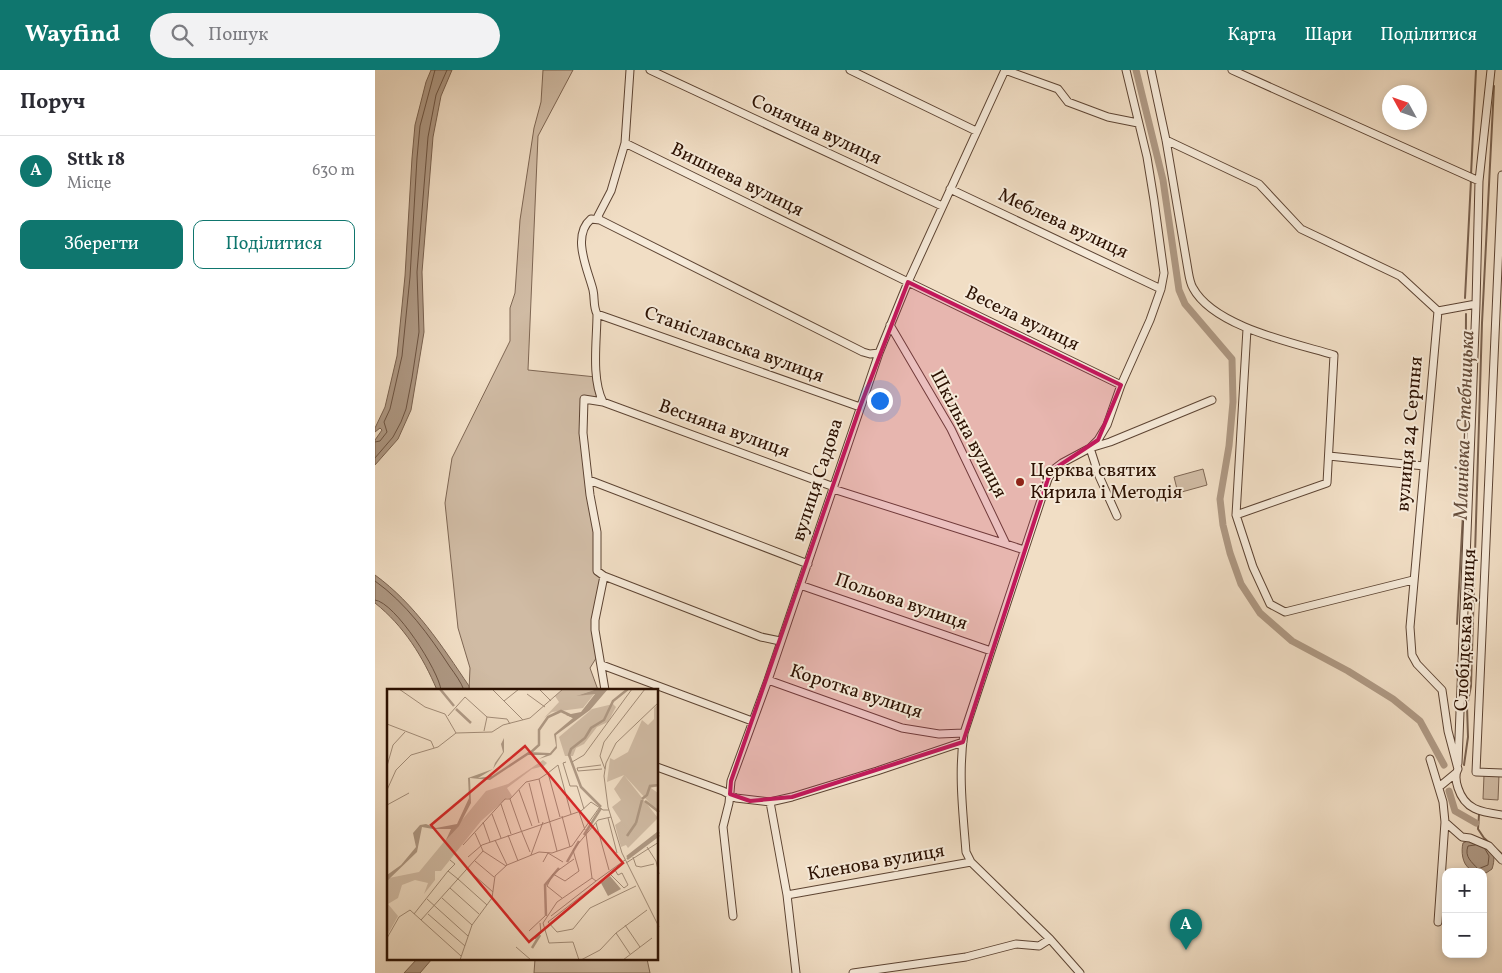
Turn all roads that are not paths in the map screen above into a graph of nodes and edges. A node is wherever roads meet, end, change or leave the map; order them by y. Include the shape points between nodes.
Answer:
1 (629, 70) edge
2 (649, 70) edge
3 (849, 70) edge
4 (1005, 70) edge
5 (1125, 70) edge
6 (1151, 70) edge
7 (1232, 70) edge
8 (1491, 70) edge
9 (1138, 123) junction
10 (977, 131) junction
11 (1166, 140) junction
12 (625, 143) junction
13 (1502, 175) edge
14 (1479, 181) junction
15 (950, 189) junction
16 (1502, 194) edge
17 (942, 206) junction
18 (600, 220) junction
19 (907, 282) junction
20 (1161, 289) junction
21 (1476, 304) junction
22 (1438, 312) junction
23 (597, 314) junction
24 (890, 325) junction
25 (1247, 329) junction
26 (879, 352) junction
27 (1121, 385) junction
28 (1212, 400) dead end
29 (603, 402) junction
30 (860, 407) junction
31 (1090, 448) junction
32 (1329, 456) junction
33 (1424, 466) junction
34 (589, 480) junction
35 (833, 488) junction
36 (1236, 515) junction
37 (1117, 516) dead end
38 (1006, 544) junction
39 (1024, 550) junction
40 (808, 564) junction
41 (604, 576) junction
42 (1413, 580) junction
43 (800, 584) junction
44 (780, 641) junction
45 (991, 651) junction
46 (602, 665) junction
47 (768, 680) junction
48 (605, 689) edge
49 (752, 721) junction
50 (964, 733) junction
51 (963, 742) junction
52 (1430, 759) dead end
53 (659, 769) edge
54 (1457, 771) junction
55 (1502, 773) edge
56 (1439, 786) junction
57 (730, 794) junction
58 (770, 802) junction
59 (1502, 815) edge
60 (1445, 822) junction
61 (1502, 860) edge
62 (971, 862) junction
63 (787, 895) junction
64 (733, 916) dead end
65 (1437, 922) dead end
66 (1050, 939) junction
67 (796, 973) edge
68 (853, 973) edge
69 (1080, 973) edge

1 - 12 street
2 - 17 street, Сонячна вулиця
3 - 10 street
4 - 9 street via 1058,89 1068,102 1108,117
4 - 10 street, вулиця Садова
5 - 9 street
6 - 11 street
7 - 14 street
8 - 14 street
9 - 20 street via 1154,200 1164,273
10 - 15 street, вулиця Садова
11 - 22 street via 1259,184 1301,229 1400,276
11 - 25 street via 1193,289 1208,305
12 - 18 street via 611,191 598,216
12 - 19 street, Вишнева вулиця
13 - 16 street, Слобідська вулиця
14 - 21 street
15 - 17 street, вулиця Садова
15 - 20 street, Меблева вулиця
16 - 55 street, Слобідська вулиця via 1476,772
17 - 19 street, вулиця Садова
18 - 23 street via 591,219 587,223 582,241 582,255
18 - 26 street via 863,352
19 - 24 street, вулиця Садова
19 - 27 street, Весела вулиця
20 - 27 street
21 - 22 street
21 - 54 street
22 - 33 street, вулиця 24 Серпня
23 - 29 street via 596,377
23 - 30 street, Станіславська вулиця
24 - 26 street, вулиця Садова
24 - 38 street, Шкільна вулиця via 951,429
25 - 32 street via 1334,355
25 - 36 street
26 - 30 street, вулиця Садова
27 - 31 street via 1107,425
28 - 31 street
29 - 34 street via 584,399 583,433
29 - 35 street, Весняна вулиця
30 - 35 street, вулиця Садова
31 - 37 street
31 - 39 street via 1062,463 1048,479
32 - 33 street
32 - 36 street via 1327,483
33 - 42 street, вулиця 24 Серпня
34 - 40 street
34 - 41 street via 597,532 597,571
35 - 38 street, Весняна вулиця
35 - 40 street, вулиця Садова
36 - 42 street via 1253,568 1270,604 1285,612
38 - 39 street
39 - 45 street
40 - 43 street, вулиця Садова
41 - 44 street via 761,638
41 - 46 street via 595,620
42 - 54 street, вулиця 24 Серпня via 1409,627 1412,654 1417,664 1442,690
43 - 44 street, вулиця Садова
43 - 45 street, Польова вулиця
44 - 47 street, вулиця Садова
45 - 50 street
46 - 48 street
46 - 49 street
47 - 49 street, вулиця Садова
47 - 50 street, Коротка вулиця via 902,728 939,734
49 - 57 street, вулиця Садова via 731,781
50 - 51 street
51 - 58 street
51 - 62 street via 960,769 966,852
52 - 56 street
53 - 57 street
54 - 56 street
54 - 59 street, вулиця 24 Серпня via 1457,786 1463,802 1477,810
56 - 60 street
57 - 58 street via 741,800
57 - 64 street, вулиця Садова via 723,827
58 - 63 street
60 - 61 street via 1462,837 1489,846
60 - 65 street
62 - 63 street, Кленова вулиця
62 - 66 street
63 - 67 street
66 - 68 street via 1034,947 1016,944 966,957
66 - 69 street

